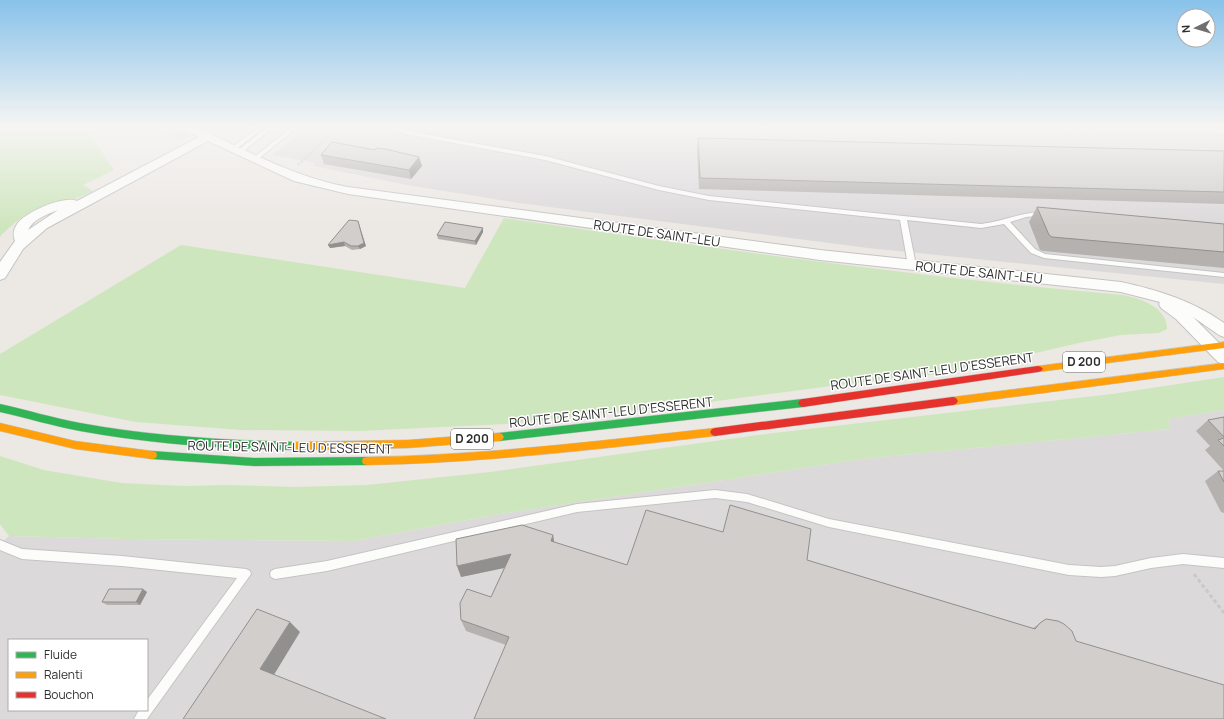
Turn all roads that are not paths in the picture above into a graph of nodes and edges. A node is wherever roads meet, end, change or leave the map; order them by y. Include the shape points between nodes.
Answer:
1 (165, 160) edge
2 (256, 160) edge
3 (549, 160) edge
4 (1049, 214) edge
5 (903, 217) junction
6 (1006, 222) junction
7 (912, 265) junction
8 (0, 275) edge
9 (1224, 275) edge
10 (1141, 292) junction
11 (1224, 331) edge
12 (1218, 346) edge
13 (1224, 358) edge
14 (1224, 366) edge
15 (0, 408) edge
16 (0, 427) edge
17 (5, 438) dead end
18 (46, 439) junction
19 (0, 545) edge
20 (1224, 563) edge
21 (275, 574) dead end
22 (148, 708) edge

1 - 8 street via 89,200 57,206 34,216 20,229 22,242
2 - 7 street, ROUTE DE SAINT-LEU via 287,174 318,184 386,196 812,254
3 - 5 lane via 694,195
4 - 6 lane via 1027,214
5 - 6 lane via 981,226
5 - 7 lane
6 - 9 lane via 1033,251 1044,256
7 - 10 street, ROUTE DE SAINT-LEU via 1117,287
10 - 11 street, ROUTE DE SAINT-LEU via 1190,308
10 - 12 street, ROUTE DE SAINT-LEU via 1173,308
12 - 13 street, ROUTE DE SAINT-LEU
12 - 15 main road, ROUTE DE SAINT-LEU D'ESSERENT / D 200 via 1045,367 886,392 694,416 516,436 397,444 298,446 180,441 110,433
14 - 18 main road, ROUTE DE SAINT-LEU D'ESSERENT / D 200 via 727,431 564,450 463,458 334,462 207,460 108,451
16 - 18 main road, ROUTE DE SAINT-LEU D'ESSERENT / D 200
17 - 18 main road
19 - 22 lane via 22,554 246,574
20 - 21 lane via 1183,559 1115,571 1069,570 829,523 737,496 715,494 578,508 338,564

